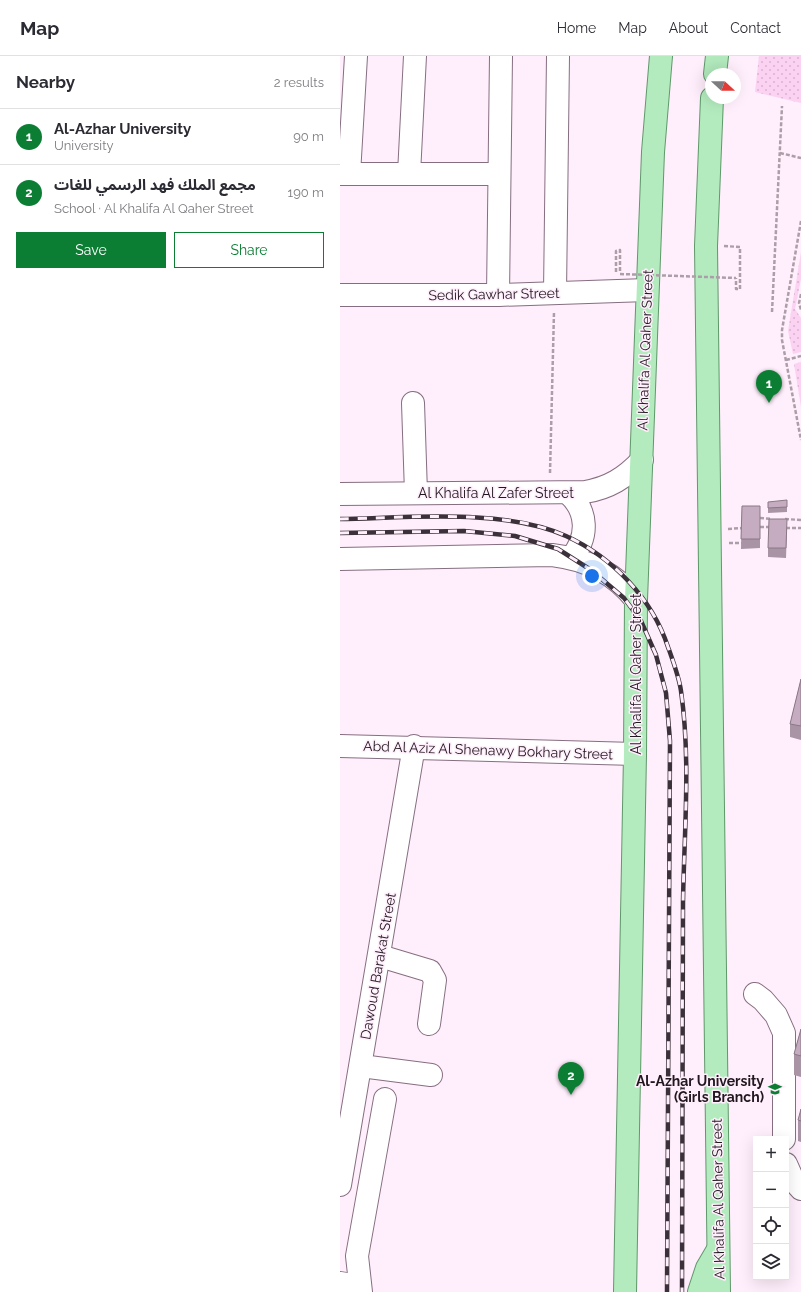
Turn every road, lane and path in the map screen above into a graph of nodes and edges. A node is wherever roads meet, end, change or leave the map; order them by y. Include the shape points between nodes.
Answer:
1 (356, 56) edge
2 (415, 56) edge
3 (501, 56) edge
4 (558, 56) edge
5 (661, 56) edge
6 (717, 56) edge
7 (716, 68) edge
8 (712, 104) edge
9 (782, 106) dead end
10 (780, 152) junction
11 (801, 158) edge
12 (344, 174) edge
13 (409, 174) junction
14 (499, 174) junction
15 (801, 221) edge
16 (706, 246) junction
17 (616, 261) dead end
18 (647, 290) junction
19 (555, 293) junction
20 (801, 294) edge
21 (340, 295) edge
22 (498, 295) junction
23 (801, 310) edge
24 (772, 312) dead end
25 (801, 356) edge
26 (786, 360) junction
27 (413, 403) dead end
28 (801, 440) edge
29 (642, 460) junction
30 (416, 493) junction
31 (558, 493) junction
32 (340, 494) edge
33 (760, 518) edge
34 (774, 519) edge
35 (781, 519) edge
36 (801, 520) edge
37 (760, 527) edge
38 (774, 527) edge
39 (781, 527) edge
40 (801, 528) edge
41 (340, 558) edge
42 (571, 558) junction
43 (636, 600) junction
44 (340, 746) edge
45 (414, 746) junction
46 (635, 754) junction
47 (380, 956) junction
48 (755, 994) dead end
49 (429, 1024) dead end
50 (361, 1066) junction
51 (431, 1075) dead end
52 (385, 1099) dead end
53 (784, 1136) edge
54 (789, 1171) edge
55 (340, 1185) edge
56 (801, 1189) edge
57 (719, 1247) junction
58 (354, 1287) edge
59 (625, 1292) edge
60 (699, 1292) edge
61 (719, 1292) edge

1 - 12 street
2 - 13 street
3 - 14 street
4 - 19 street
5 - 18 main road, Al Khalifa Al Qaher Street via 653,152
6 - 7 main road
8 - 16 main road, Al Khalifa Al Qaher Street
9 - 10 path
10 - 11 path
10 - 24 path
12 - 13 street
13 - 14 street
14 - 22 street
15 - 26 path via 782,320
16 - 17 path, bridge via 740,247 740,289 736,289 736,278 620,274 620,250 616,251
16 - 57 main road, Al Khalifa Al Qaher Street
18 - 19 street, Sedik Gawhar Street
18 - 29 main road, Al Khalifa Al Qaher Street
19 - 22 street, Sedik Gawhar Street
19 - 31 path
20 - 23 path
21 - 22 street, Sedik Gawhar Street
25 - 26 path
26 - 28 path
27 - 30 street
29 - 31 street, Al Khalifa Al Zafer Street via 609,486 584,492
29 - 43 main road, Al Khalifa Al Qaher Street
30 - 31 street, Al Khalifa Al Zafer Street
30 - 32 street, Al Khalifa Al Zafer Street
31 - 42 street via 580,507 585,524 582,543
33 - 34 path
35 - 36 path
37 - 38 path
39 - 40 path
41 - 42 street via 552,555
42 - 43 street via 605,571 628,589
43 - 46 main road, Al Khalifa Al Qaher Street
44 - 45 street, Abd Al Aziz Al Shenawy Bokhary Street
45 - 46 street, Abd Al Aziz Al Shenawy Bokhary Street
45 - 47 street, Dawoud Barakat Street
46 - 59 main road, Al Khalifa Al Qaher Street
47 - 49 street via 430,971 433,975 435,980
47 - 50 street, Dawoud Barakat Street
48 - 53 street via 776,1015 784,1034
50 - 51 street
50 - 55 street, Dawoud Barakat Street
52 - 58 street via 357,1256
54 - 56 street
57 - 60 main road via 707,1268
57 - 61 main road, Al Khalifa Al Qaher Street

